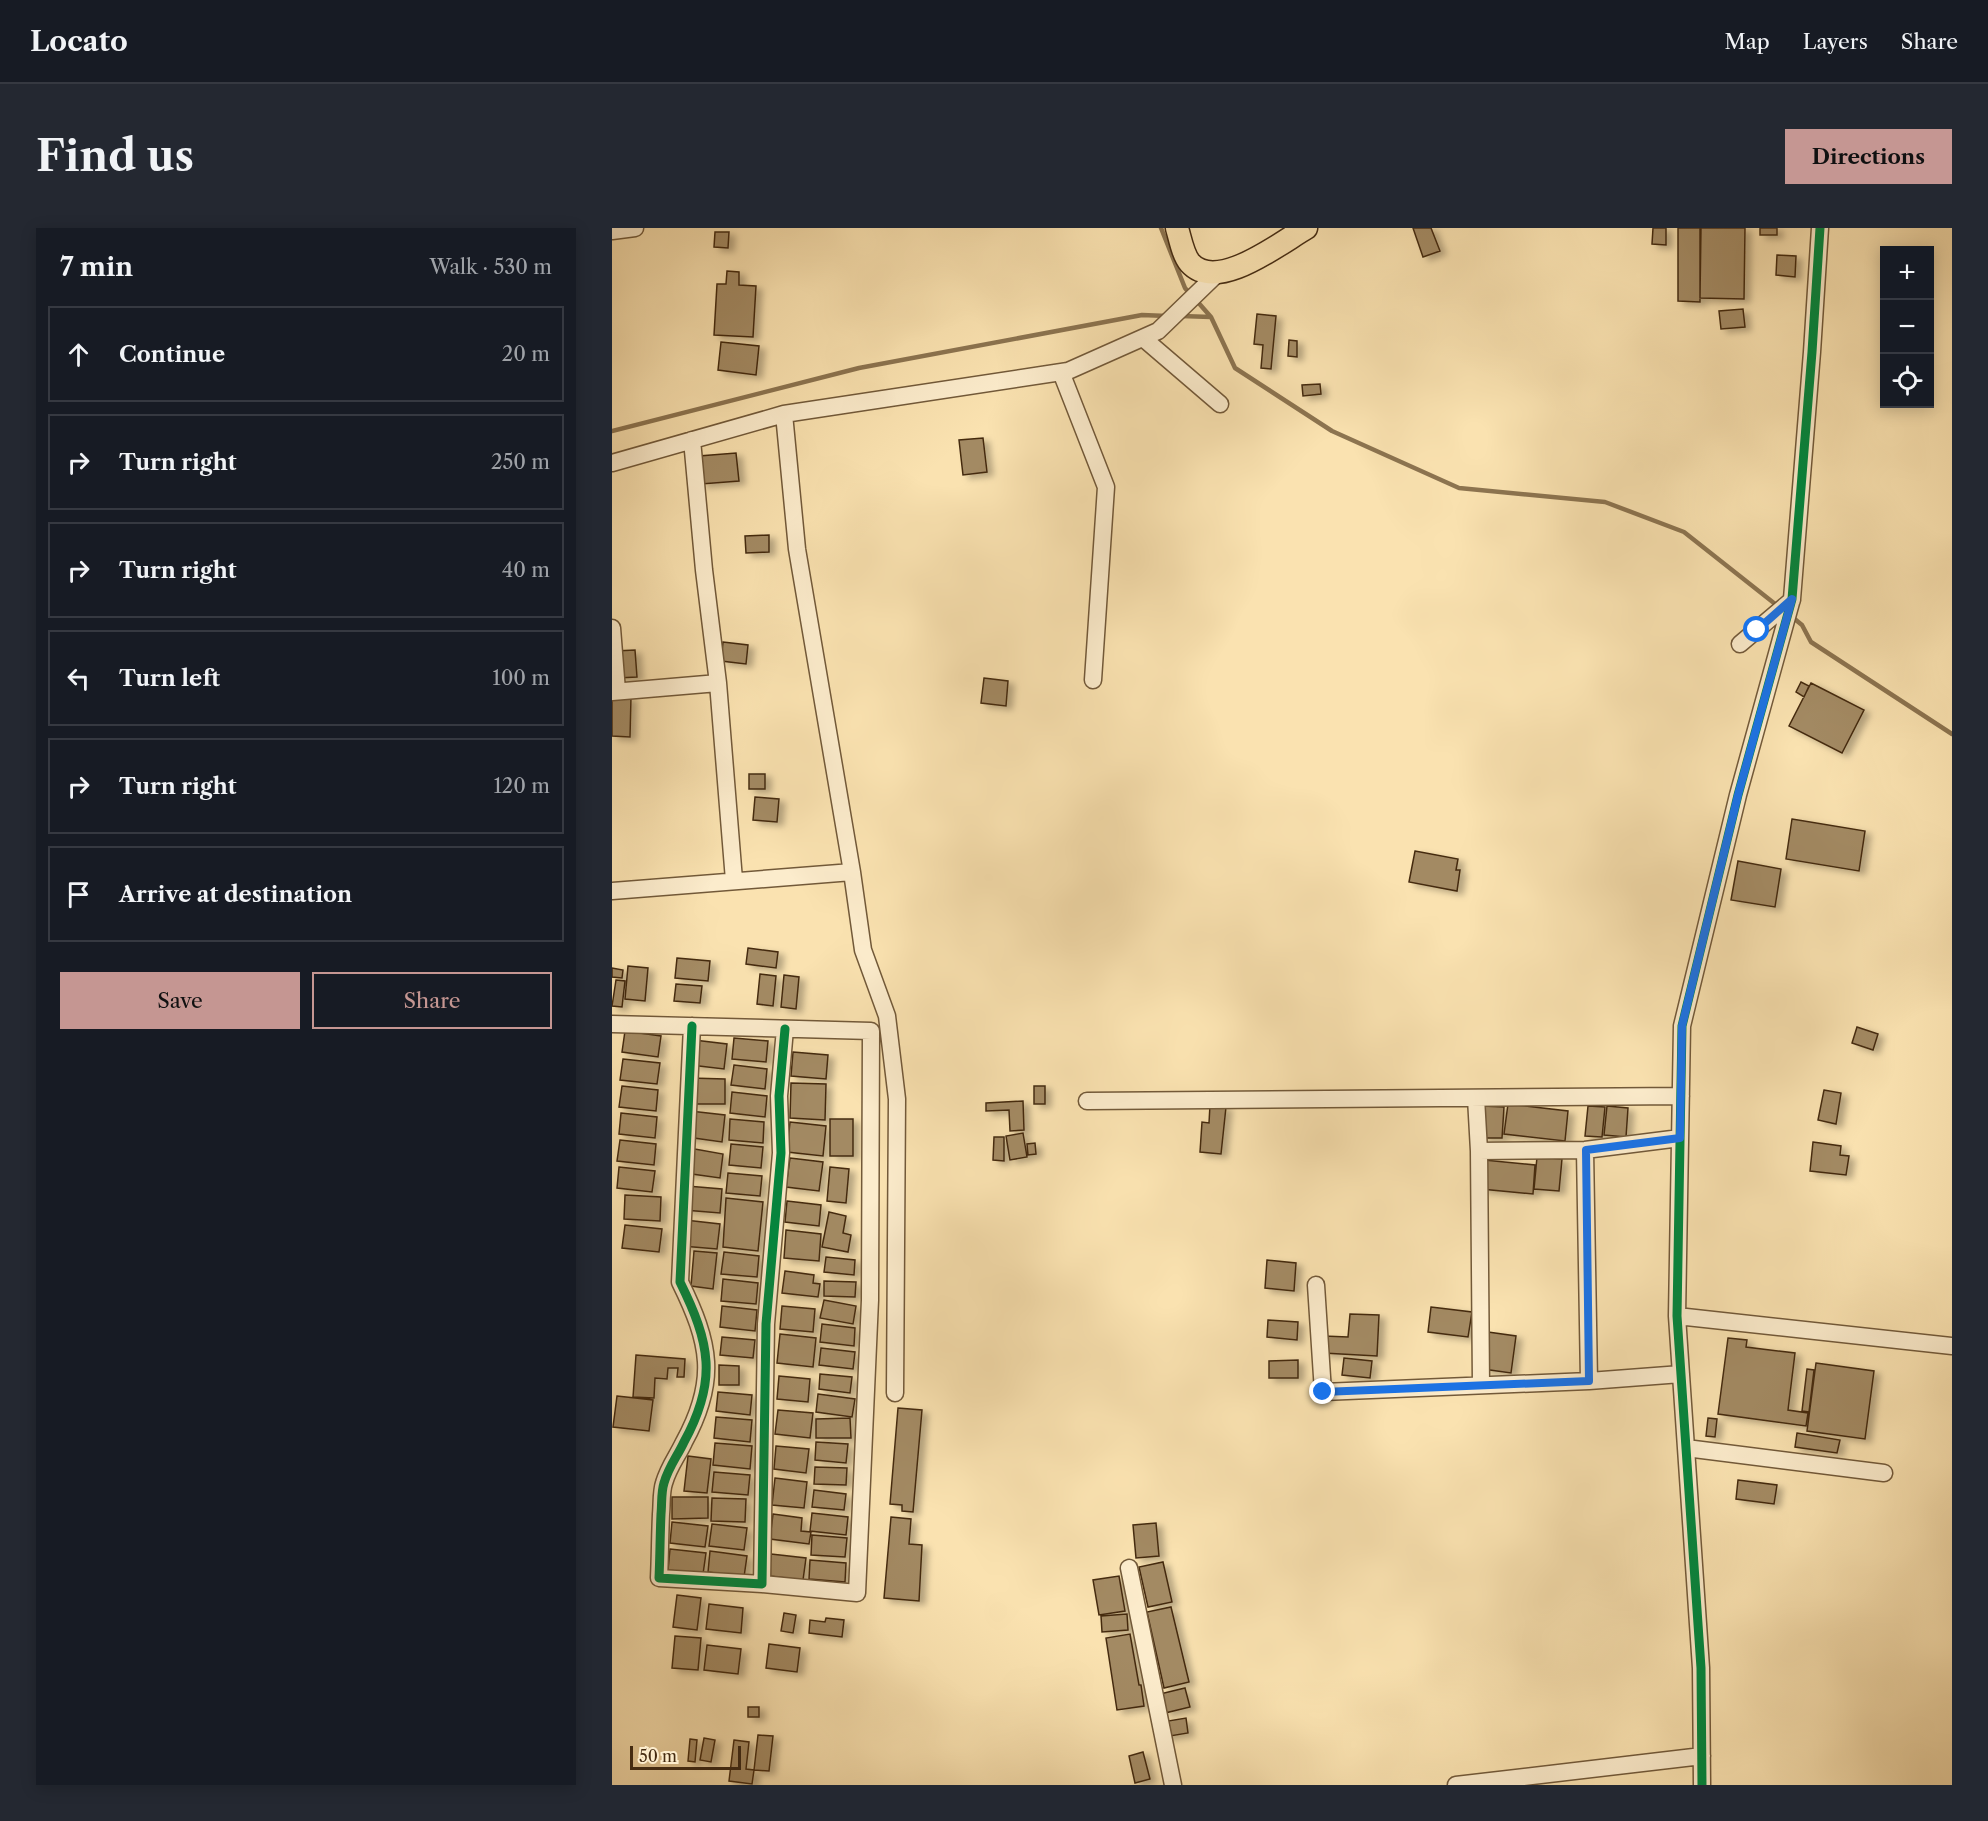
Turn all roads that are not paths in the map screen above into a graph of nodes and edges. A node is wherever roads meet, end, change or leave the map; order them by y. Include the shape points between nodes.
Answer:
1 (635, 228) edge
2 (1177, 228) edge
3 (1306, 228) edge
4 (1820, 228) edge
5 (614, 230) edge
6 (1211, 280) junction
7 (1150, 334) junction
8 (1061, 372) junction
9 (1220, 404) dead end
10 (784, 414) junction
11 (692, 440) junction
12 (612, 463) edge
13 (1792, 600) junction
14 (612, 628) edge
15 (1740, 644) dead end
16 (1093, 680) dead end
17 (718, 683) junction
18 (614, 691) edge
19 (852, 872) junction
20 (734, 880) junction
21 (612, 891) edge
22 (612, 1024) edge
23 (692, 1026) junction
24 (785, 1029) junction
25 (1681, 1096) junction
26 (1476, 1098) junction
27 (1087, 1101) dead end
28 (1680, 1138) junction
29 (1586, 1150) junction
30 (1479, 1151) junction
31 (1316, 1285) dead end
32 (1677, 1316) junction
33 (1952, 1346) edge
34 (1681, 1374) junction
35 (1589, 1381) junction
36 (1481, 1385) junction
37 (896, 1393) dead end
38 (1686, 1448) junction
39 (1884, 1473) dead end
40 (1129, 1568) dead end
41 (762, 1584) junction
42 (1702, 1756) junction
43 (1173, 1785) edge
44 (1455, 1785) edge
45 (1702, 1785) edge

1 - 5 street
2 - 6 main road via 1189,262
3 - 6 main road
4 - 13 street
6 - 7 street
7 - 8 street
7 - 9 street
8 - 10 street
8 - 16 street via 1106,487
10 - 11 street
10 - 19 street via 797,549
11 - 12 street
11 - 17 street
13 - 15 street
13 - 25 street via 1738,795 1682,1026
14 - 18 street
17 - 18 street
17 - 20 street
19 - 20 street
19 - 37 street via 863,950 887,1016 897,1099
20 - 21 street
22 - 23 street
23 - 24 street
23 - 41 street via 680,1282 701,1332 707,1361 705,1394 662,1486 659,1578
24 - 41 street via 766,1324
24 - 41 street via 871,1031 870,1312 857,1593
25 - 26 street
25 - 28 street
26 - 27 street
26 - 30 street
28 - 29 street
28 - 32 street
29 - 30 street
29 - 35 street
30 - 36 street
31 - 36 street via 1323,1392
32 - 33 street
32 - 34 street
34 - 35 street
34 - 38 street
35 - 36 street
38 - 39 street
38 - 42 street via 1701,1668
40 - 43 street
42 - 44 street
42 - 45 street

